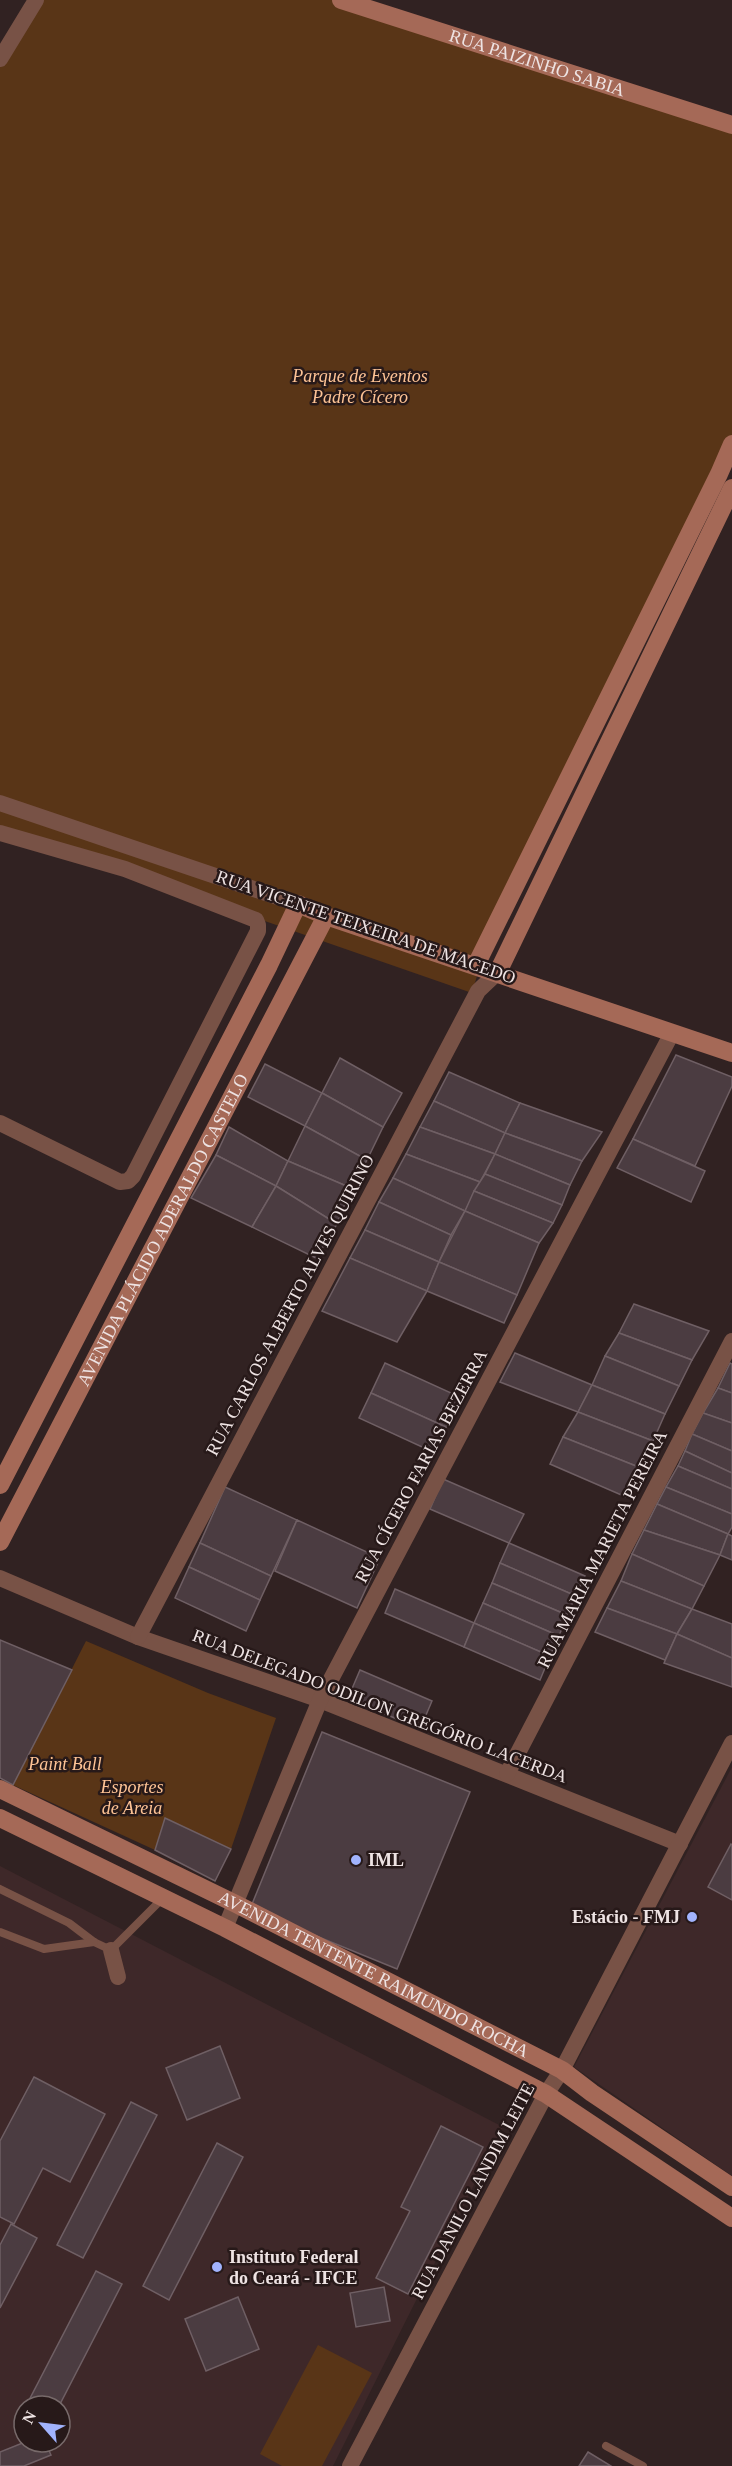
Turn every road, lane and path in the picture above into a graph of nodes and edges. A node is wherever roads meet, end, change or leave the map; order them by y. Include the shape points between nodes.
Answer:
1 (36, 0) edge
2 (341, 0) edge
3 (0, 59) edge
4 (732, 125) edge
5 (732, 444) edge
6 (732, 488) edge
7 (684, 566) junction
8 (0, 803) edge
9 (0, 833) edge
10 (134, 847) junction
11 (125, 869) junction
12 (298, 904) junction
13 (326, 916) junction
14 (476, 966) junction
15 (498, 972) junction
16 (478, 991) junction
17 (672, 1033) junction
18 (732, 1053) edge
19 (0, 1123) edge
20 (153, 1190) junction
21 (176, 1202) junction
22 (732, 1341) edge
23 (0, 1485) edge
24 (0, 1542) edge
25 (0, 1578) edge
26 (138, 1636) junction
27 (320, 1700) junction
28 (732, 1743) edge
29 (507, 1774) junction
30 (0, 1789) edge
31 (0, 1818) edge
32 (680, 1844) junction
33 (0, 1889) edge
34 (163, 1898) junction
35 (236, 1904) junction
36 (225, 1928) junction
37 (0, 1932) edge
38 (94, 1942) junction
39 (111, 1950) junction
40 (118, 1977) dead end
41 (562, 2070) junction
42 (546, 2094) junction
43 (732, 2187) edge
44 (732, 2218) edge
45 (606, 2446) dead end
46 (350, 2466) edge
47 (644, 2466) edge

1 - 3 street
2 - 4 street, RUA PAIZINHO SABIA
5 - 7 street
6 - 7 street
7 - 14 street
7 - 15 street
8 - 10 street, RUA VICENTE TEIXEIRA DE MACEDO
9 - 11 street
10 - 11 street
10 - 12 street, RUA VICENTE TEIXEIRA DE MACEDO
11 - 19 street via 256,920 258,931 128,1181 120,1182
12 - 13 street, RUA VICENTE TEIXEIRA DE MACEDO
12 - 20 street, AVENIDA PLÁCIDO ADERALDO CASTELO
13 - 14 street, RUA VICENTE TEIXEIRA DE MACEDO
13 - 21 street, AVENIDA PLÁCIDO ADERALDO CASTELO
14 - 15 street, RUA VICENTE TEIXEIRA DE MACEDO
14 - 16 street
15 - 16 street
15 - 17 street, RUA VICENTE TEIXEIRA DE MACEDO
16 - 26 street, RUA CARLOS ALBERTO ALVES QUIRINO
17 - 18 street, RUA VICENTE TEIXEIRA DE MACEDO
17 - 27 street, RUA CÍCERO FARIAS BEZERRA
20 - 21 street
20 - 23 street, AVENIDA PLÁCIDO ADERALDO CASTELO
21 - 24 street, AVENIDA PLÁCIDO ADERALDO CASTELO
22 - 29 street, RUA MARIA MARIETA PEREIRA
25 - 26 street, RUA DELEGADO ODILON GREGÓRIO LACERDA
26 - 27 street, RUA DELEGADO ODILON GREGÓRIO LACERDA
27 - 29 street, RUA DELEGADO ODILON GREGÓRIO LACERDA
27 - 35 street, RUA CÍCERO FARIAS BEZERRA
28 - 32 street, RUA DANILO LANDIM LEITE
29 - 32 street, RUA DELEGADO ODILON GREGÓRIO LACERDA
30 - 35 street, AVENIDA TENTENTE RAIMUNDO ROCHA
31 - 34 street, AVENIDA TENTENTE RAIMUNDO ROCHA
32 - 41 street, RUA DANILO LANDIM LEITE
33 - 38 lane via 69,1923
34 - 36 street, AVENIDA TENTENTE RAIMUNDO ROCHA
34 - 39 lane
35 - 36 street, RUA CÍCERO FARIAS BEZERRA
35 - 41 street, AVENIDA TENTENTE RAIMUNDO ROCHA
36 - 42 street, AVENIDA TENTENTE RAIMUNDO ROCHA
37 - 38 lane via 44,1949
38 - 39 lane
39 - 40 street
41 - 42 street, RUA DANILO LANDIM LEITE
41 - 43 street, AVENIDA TENTENTE RAIMUNDO ROCHA
42 - 44 street, AVENIDA TENTENTE RAIMUNDO ROCHA
42 - 46 street, RUA DANILO LANDIM LEITE
45 - 47 lane

